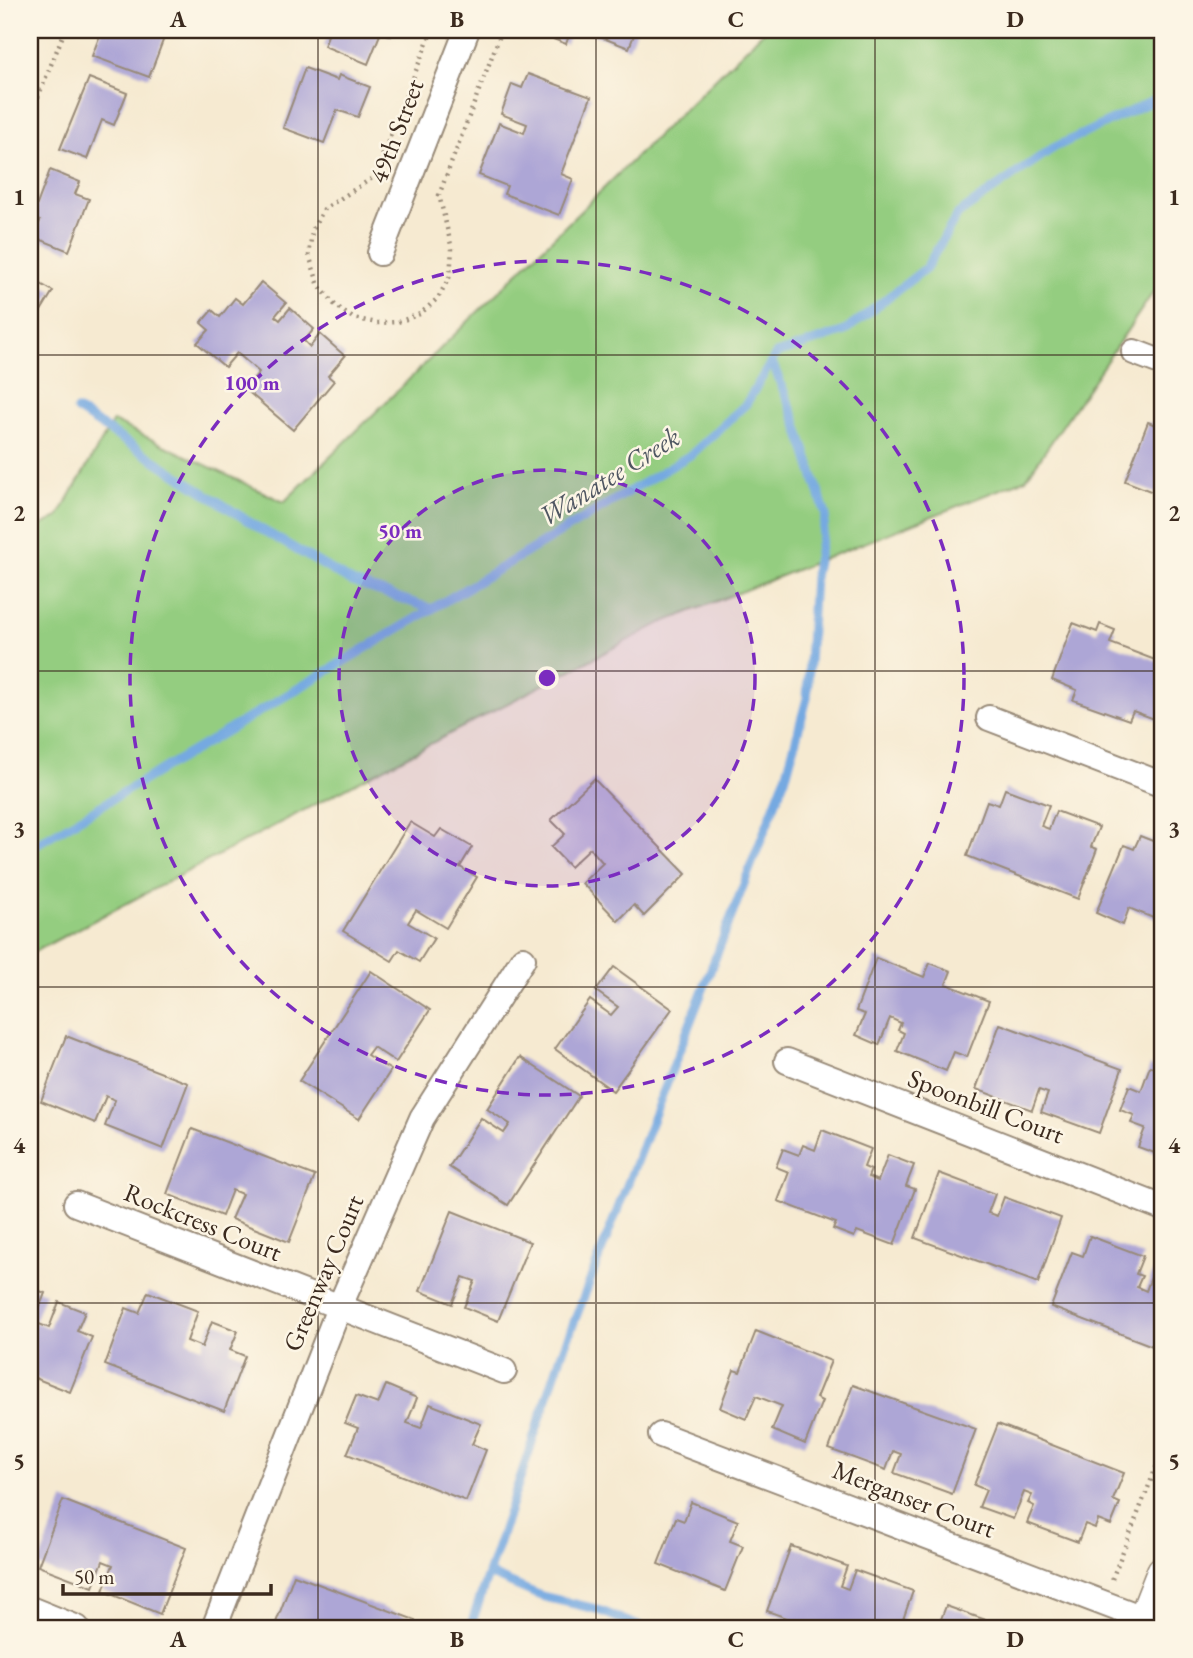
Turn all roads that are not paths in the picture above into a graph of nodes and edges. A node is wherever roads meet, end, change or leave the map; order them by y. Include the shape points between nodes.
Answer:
1 (467, 30) edge
2 (380, 253) dead end
3 (1134, 352) dead end
4 (1163, 363) edge
5 (989, 718) dead end
6 (1163, 785) edge
7 (523, 959) dead end
8 (787, 1061) dead end
9 (76, 1204) dead end
10 (1163, 1208) edge
11 (339, 1308) junction
12 (503, 1371) dead end
13 (661, 1435) dead end
14 (1163, 1572) edge
15 (30, 1609) edge
16 (1143, 1624) edge
17 (77, 1628) edge
18 (214, 1628) edge

1 - 2 street, 49th Street
3 - 4 street
5 - 6 street
7 - 11 street, Greenway Court via 422,1118
8 - 10 street, Spoonbill Court
9 - 11 street, Rockcress Court
11 - 12 street, Rockcress Court
11 - 18 street, Greenway Court
13 - 16 street, Merganser Court
14 - 16 street
15 - 17 street

